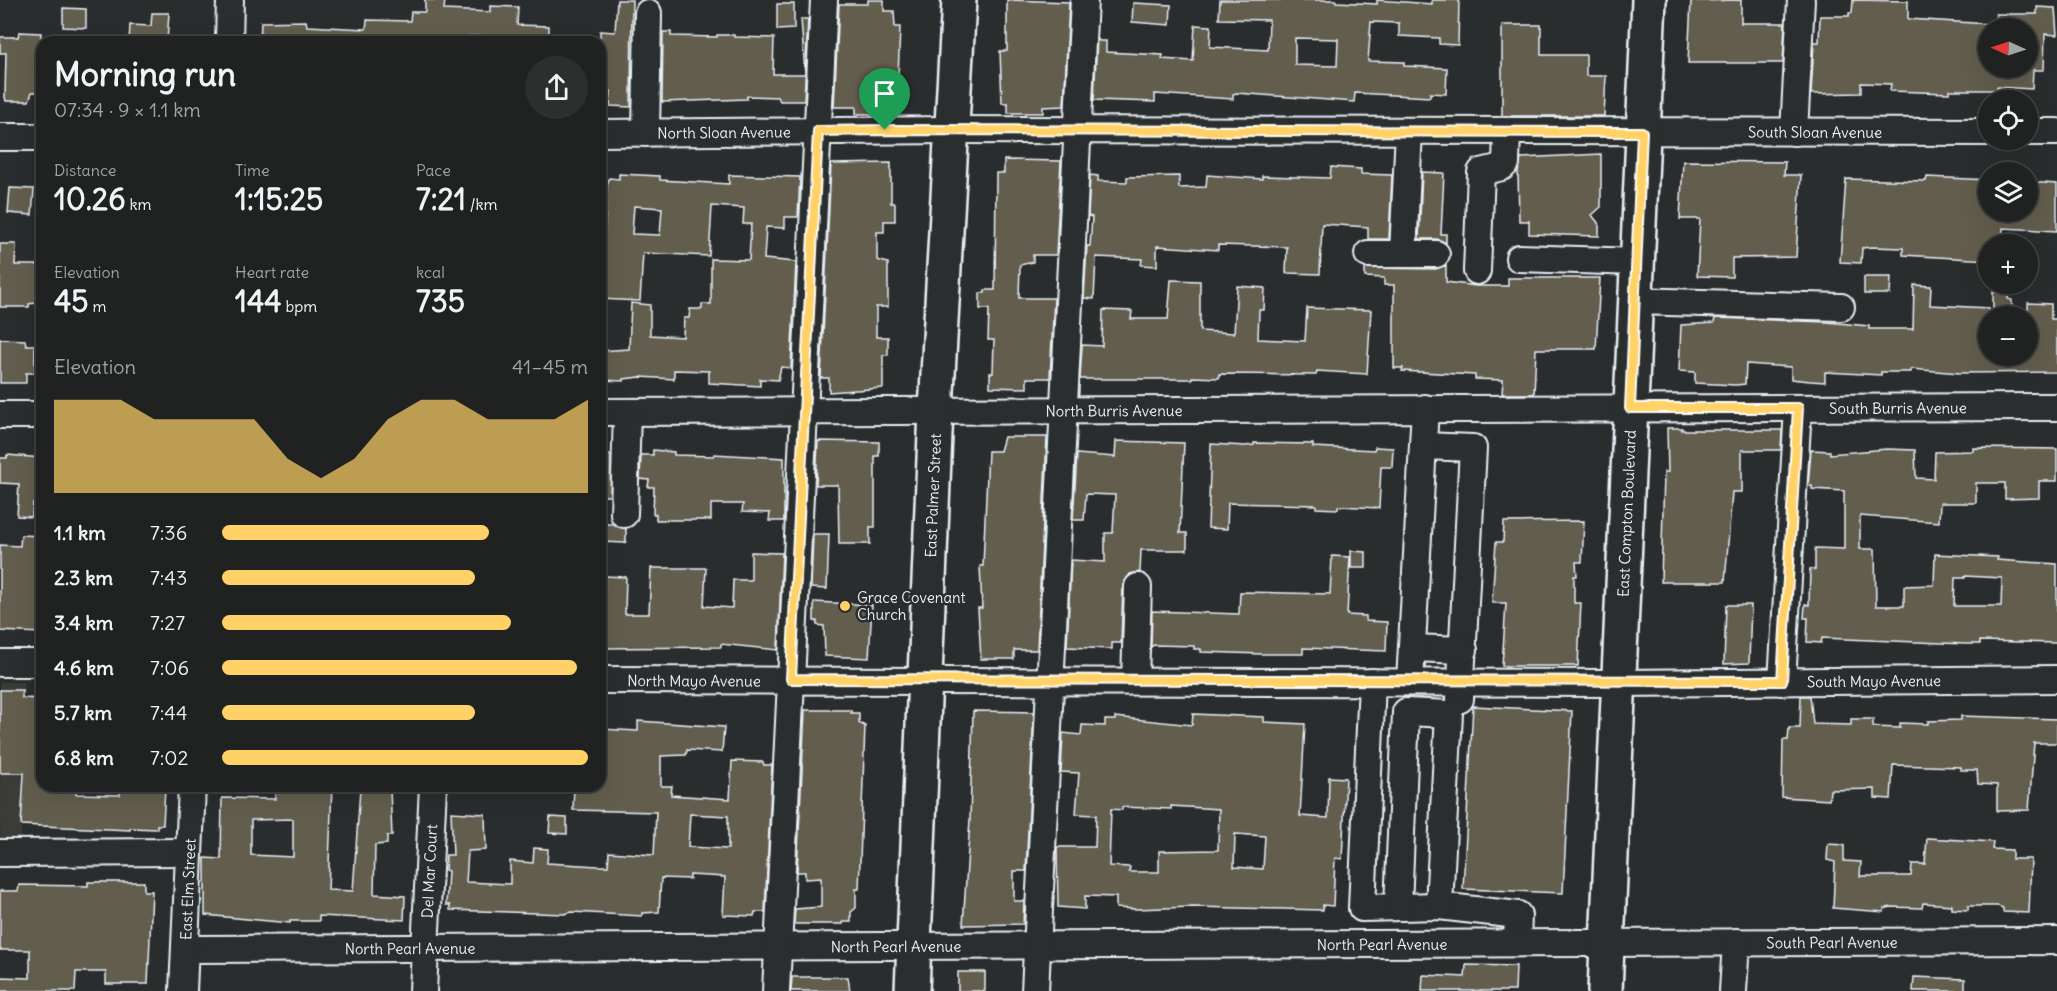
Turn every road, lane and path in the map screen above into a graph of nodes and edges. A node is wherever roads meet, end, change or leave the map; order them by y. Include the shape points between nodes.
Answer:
1 (230, 0) edge
2 (824, 0) edge
3 (959, 0) edge
4 (1084, 0) edge
5 (1649, 0) edge
6 (1801, 0) edge
7 (648, 13) dead end
8 (229, 36) edge
9 (951, 130) junction
10 (1078, 130) junction
11 (818, 131) junction
12 (1409, 131) junction
13 (1508, 132) junction
14 (1642, 132) junction
15 (1794, 132) junction
16 (1978, 132) edge
17 (2038, 132) edge
18 (2057, 132) edge
19 (606, 133) edge
20 (646, 133) junction
21 (0, 137) edge
22 (36, 137) edge
23 (1403, 253) junction
24 (1368, 254) dead end
25 (1436, 254) dead end
26 (1519, 258) dead end
27 (1637, 262) junction
28 (1477, 271) dead end
29 (1635, 300) junction
30 (1841, 307) dead end
31 (1425, 408) junction
32 (1476, 408) junction
33 (1630, 408) junction
34 (1798, 408) junction
35 (2057, 408) edge
36 (1063, 409) junction
37 (936, 410) junction
38 (804, 411) junction
39 (606, 412) edge
40 (627, 412) junction
41 (0, 415) edge
42 (36, 415) edge
43 (1424, 446) junction
44 (1473, 448) junction
45 (624, 514) dead end
46 (1138, 587) dead end
47 (1412, 648) junction
48 (1464, 650) junction
49 (0, 663) edge
50 (36, 663) edge
51 (791, 679) junction
52 (924, 679) junction
53 (2057, 679) edge
54 (606, 680) edge
55 (1050, 680) junction
56 (1135, 680) junction
57 (1782, 681) junction
58 (1372, 682) junction
59 (1410, 682) junction
60 (1463, 682) junction
61 (1617, 683) junction
62 (1449, 714) junction
63 (192, 792) edge
64 (434, 792) edge
65 (188, 852) junction
66 (0, 853) edge
67 (1398, 907) junction
68 (1446, 908) junction
69 (2057, 941) edge
70 (1452, 942) junction
71 (1517, 942) junction
72 (1608, 942) junction
73 (1736, 942) junction
74 (915, 944) junction
75 (1037, 944) junction
76 (779, 945) junction
77 (426, 946) junction
78 (185, 949) junction
79 (183, 991) edge
80 (423, 991) edge
81 (776, 991) edge
82 (912, 991) edge
83 (1035, 991) edge
84 (1605, 991) edge
85 (1733, 991) edge

1 - 8 street
2 - 11 street
3 - 9 main road, East Palmer Street
4 - 10 street
5 - 14 main road, East Compton Boulevard
6 - 15 street
7 - 20 street
9 - 10 street, North Sloan Avenue
9 - 11 street, North Sloan Avenue
9 - 37 main road, East Palmer Street
10 - 12 street, North Sloan Avenue
10 - 36 street
11 - 20 street, North Sloan Avenue
11 - 38 street
12 - 13 street, North Sloan Avenue
12 - 23 street
13 - 14 street, North Sloan Avenue
13 - 28 street via 1506,163 1481,172
14 - 15 street, South Sloan Avenue
14 - 27 main road, East Compton Boulevard
15 - 16 street, South Sloan Avenue
17 - 18 street
19 - 20 street, North Sloan Avenue
21 - 22 street
23 - 24 street
23 - 25 street
26 - 27 street
27 - 29 main road, East Compton Boulevard
29 - 30 street
29 - 33 main road, East Compton Boulevard
31 - 32 street, North Burris Avenue
31 - 36 street, North Burris Avenue
31 - 43 street
32 - 33 street, North Burris Avenue
32 - 44 street
33 - 34 street, South Burris Avenue
33 - 61 main road, East Compton Boulevard
34 - 35 street, South Burris Avenue
34 - 57 street
36 - 37 street, North Burris Avenue
36 - 55 street
37 - 38 street, North Burris Avenue
37 - 52 main road, East Palmer Street
38 - 40 street, North Burris Avenue
38 - 51 street
39 - 40 street, North Burris Avenue
40 - 45 street
41 - 42 street
43 - 44 street
43 - 47 street
44 - 48 street
46 - 56 street
47 - 48 street
47 - 59 street
48 - 60 street
49 - 50 street
51 - 52 street, North Mayo Avenue
51 - 54 street, North Mayo Avenue
51 - 76 street
52 - 55 street, North Mayo Avenue
52 - 74 main road, East Palmer Street
53 - 57 street, South Mayo Avenue
55 - 56 street, North Mayo Avenue
55 - 75 street
56 - 58 street, North Mayo Avenue
57 - 61 street, South Mayo Avenue
58 - 59 street, North Mayo Avenue
58 - 67 street via 1362,908
59 - 60 street, North Mayo Avenue
60 - 61 street, North Mayo Avenue
60 - 62 street via 1459,705
61 - 72 main road, East Compton Boulevard
62 - 67 street via 1406,712
62 - 68 street
63 - 65 street, East Elm Street
64 - 77 street, Del Mar Court
65 - 66 street
65 - 78 street, East Elm Street
67 - 68 street
68 - 70 street
68 - 71 street via 1518,915
69 - 73 street, South Pearl Avenue
70 - 71 street, North Pearl Avenue
70 - 75 street, North Pearl Avenue
71 - 72 street, North Pearl Avenue
72 - 73 street, South Pearl Avenue
72 - 84 main road, East Compton Boulevard
73 - 85 street
74 - 75 street, North Pearl Avenue
74 - 76 street, North Pearl Avenue
74 - 82 main road, East Palmer Street
75 - 83 street
76 - 77 street, North Pearl Avenue
76 - 81 street
77 - 78 street, North Pearl Avenue
77 - 80 street, Del Mar Court
78 - 79 street, East Elm Street

